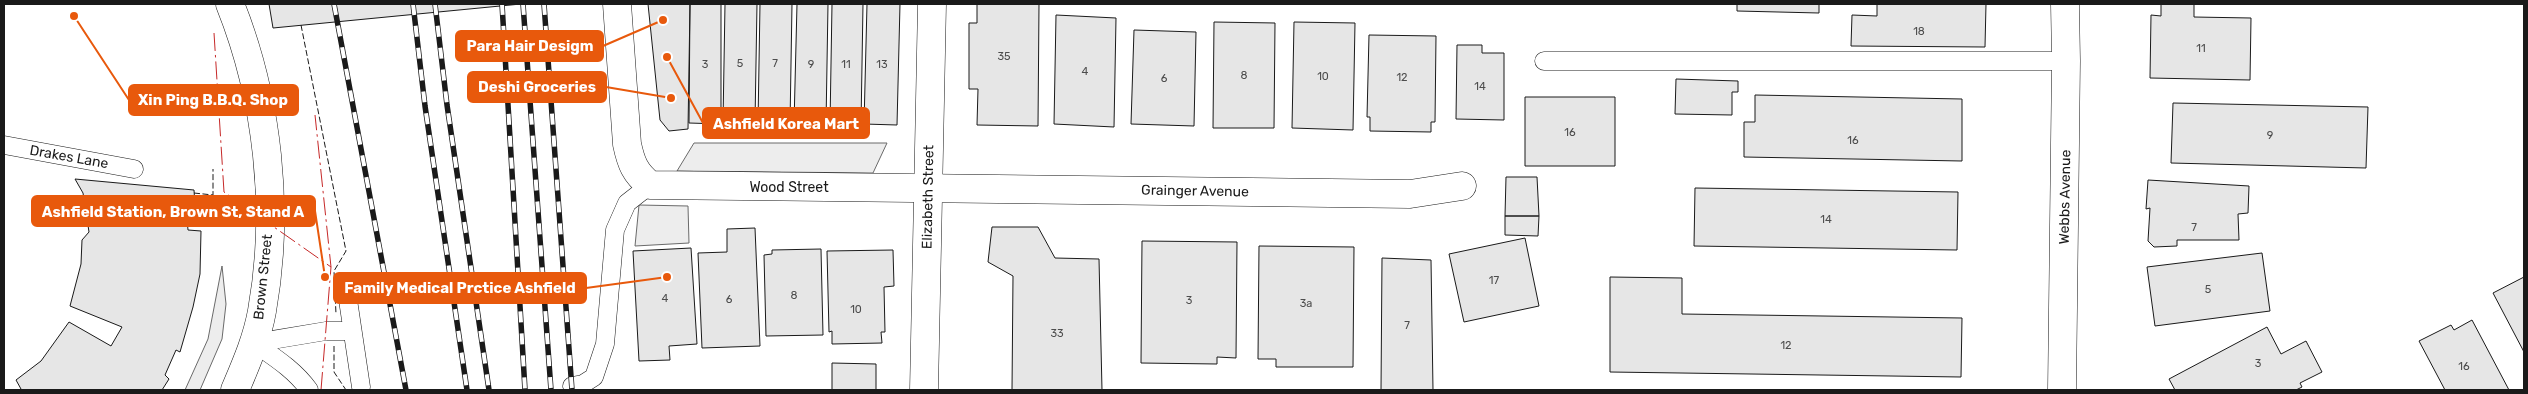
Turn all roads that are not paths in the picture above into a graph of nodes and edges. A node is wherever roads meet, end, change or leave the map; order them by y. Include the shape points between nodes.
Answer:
1 (230, 4) edge
2 (617, 4) edge
3 (932, 4) edge
4 (2064, 4) edge
5 (1544, 61) dead end
6 (2066, 62) junction
7 (4, 145) edge
8 (134, 169) dead end
9 (650, 185) junction
10 (1462, 186) dead end
11 (928, 188) junction
12 (348, 300) dead end
13 (352, 331) junction
14 (254, 343) junction
15 (234, 384) edge
16 (572, 386) dead end
17 (360, 387) dead end
18 (308, 390) edge
19 (924, 390) edge
20 (2062, 390) edge

1 - 14 street, Brown Street via 251,60 259,100 268,191 266,274
2 - 9 street via 630,162
3 - 11 street, Elizabeth Street
4 - 6 street, Webbs Avenue
5 - 6 lane
6 - 20 street, Webbs Avenue
7 - 8 lane, Drakes Lane
9 - 11 street, Wood Street
9 - 16 lane via 627,203 615,230 605,344 594,377 584,384
10 - 11 street, Grainger Avenue via 1410,194
11 - 19 street, Elizabeth Street
12 - 13 lane
13 - 14 lane via 326,331
13 - 17 lane
14 - 15 street, Brown Street
14 - 18 lane via 282,362

